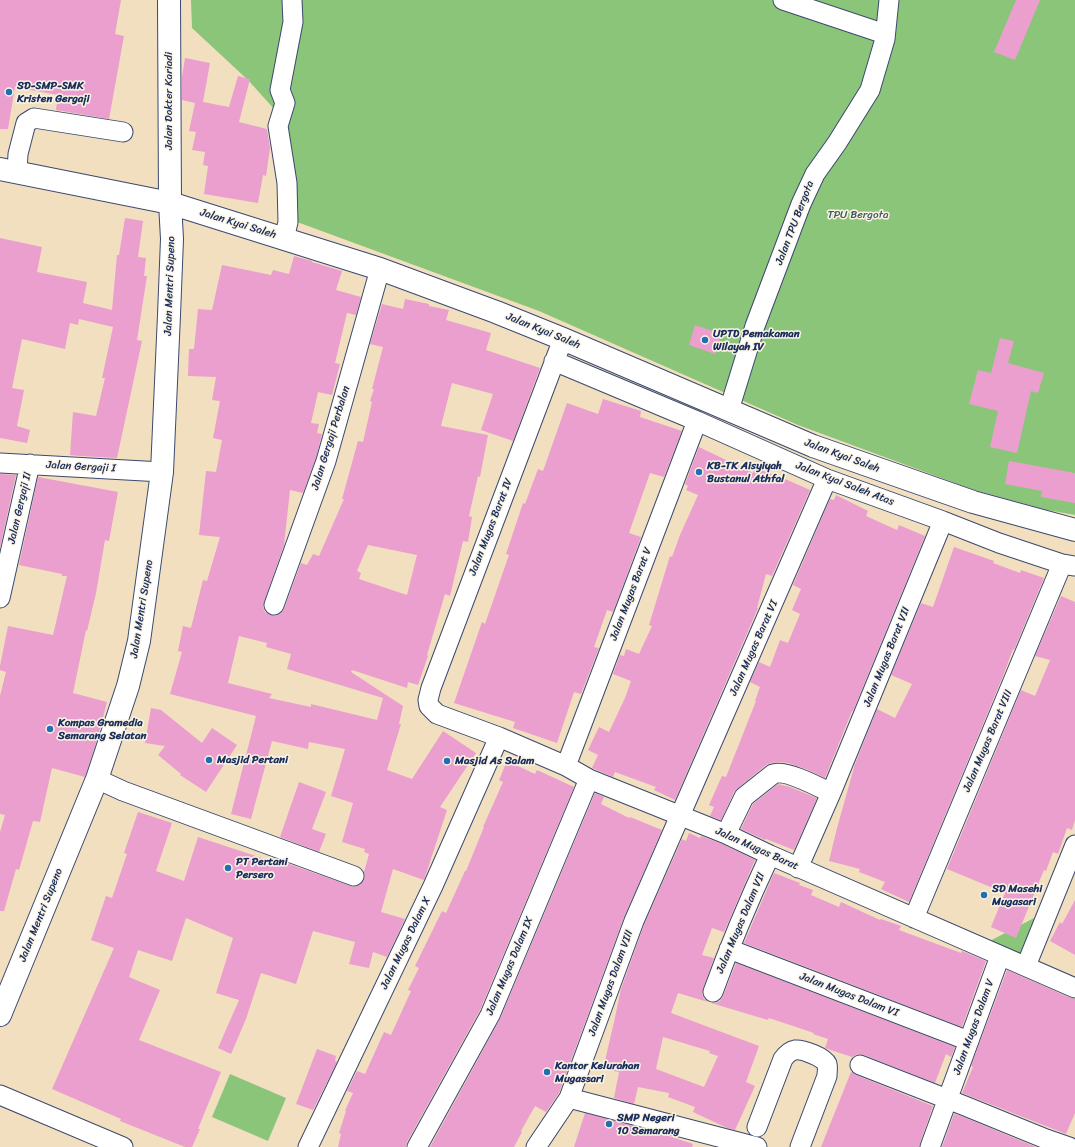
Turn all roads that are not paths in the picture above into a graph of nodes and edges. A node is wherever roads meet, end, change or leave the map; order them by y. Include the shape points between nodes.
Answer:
1 (169, 0) edge
2 (292, 0) edge
3 (783, 0) edge
4 (889, 0) edge
5 (885, 34) junction
6 (123, 132) dead end
7 (8, 171) edge
8 (170, 203) junction
9 (284, 238) junction
10 (380, 269) junction
11 (562, 339) junction
12 (554, 361) junction
13 (729, 410) junction
14 (697, 421) junction
15 (0, 464) edge
16 (30, 464) junction
17 (162, 472) junction
18 (827, 479) junction
19 (943, 521) junction
20 (1075, 530) edge
21 (1069, 565) edge
22 (0, 598) edge
23 (274, 605) dead end
24 (437, 714) joint
25 (499, 738) junction
26 (566, 766) junction
27 (589, 778) junction
28 (97, 779) junction
29 (831, 793) junction
30 (680, 816) junction
31 (726, 834) junction
32 (1075, 845) edge
33 (770, 855) junction
34 (798, 868) junction
35 (354, 876) dead end
36 (914, 918) junction
37 (729, 949) junction
38 (1000, 956) junction
39 (1026, 966) junction
40 (1075, 988) edge
41 (713, 992) dead end
42 (0, 1015) edge
43 (969, 1041) junction
44 (860, 1065) dead end
45 (0, 1095) edge
46 (569, 1098) junction
47 (948, 1099) junction
48 (756, 1127) dead end
49 (123, 1147) edge
50 (308, 1147) edge
51 (417, 1147) edge
52 (536, 1147) edge
53 (757, 1147) edge
54 (800, 1147) edge
55 (930, 1147) edge
56 (1069, 1147) edge

1 - 8 main road, Jalan Dokter Kariadi
2 - 9 street via 293,22 280,90 285,103 278,126 287,183 288,222
3 - 5 street
4 - 5 street, Jalan TPU Bergota
5 - 13 street, Jalan TPU Bergota via 870,90 815,174 801,204 755,326
6 - 7 street via 34,118 26,123 18,154
7 - 8 main road, Jalan Kyai Saleh
8 - 9 main road, Jalan Kyai Saleh
8 - 17 main road, Jalan Mentri Supeno via 172,239
9 - 10 main road, Jalan Kyai Saleh
10 - 11 main road, Jalan Kyai Saleh
10 - 23 street, Jalan Gergaji Perbalan via 326,461
11 - 12 street, Jalan Mugas Barat IV
11 - 13 main road, Jalan Kyai Saleh
12 - 14 street, Jalan Kyai Saleh Atas
12 - 24 street, Jalan Mugas Barat IV via 431,688 429,706
13 - 20 main road, Jalan Kyai Saleh via 813,446 973,502
14 - 18 street, Jalan Kyai Saleh Atas
14 - 26 street, Jalan Mugas Barat V
15 - 16 street, Jalan Gergaji I
16 - 17 street, Jalan Gergaji I
16 - 22 street, Jalan Gergaji II
17 - 28 main road, Jalan Mentri Supeno via 139,641 128,686
18 - 19 street, Jalan Kyai Saleh Atas
18 - 30 street, Jalan Mugas Barat VI
19 - 21 street, Jalan Kyai Saleh Atas via 999,543
19 - 29 street, Jalan Mugas Barat VII
21 - 36 street, Jalan Mugas Barat VIII
24 - 25 street, Jalan Mugas Barat
25 - 26 street, Jalan Mugas Barat
25 - 50 street, Jalan Mugas Dalam X via 433,886
26 - 27 street, Jalan Mugas Barat
27 - 30 street, Jalan Mugas Barat
27 - 51 street, Jalan Mugas Dalam IX via 490,1015
28 - 35 street via 123,791
28 - 42 main road, Jalan Mentri Supeno
29 - 31 street via 782,773 773,774 744,797
29 - 34 street, Jalan Mugas Barat VII
30 - 31 street, Jalan Mugas Barat
30 - 46 street, Jalan Mugas Dalam VIII via 634,921
31 - 33 street, Jalan Mugas Barat
32 - 39 street
33 - 34 street, Jalan Mugas Barat
33 - 37 street, Jalan Mugas Dalam VII
34 - 36 street, Jalan Mugas Barat
36 - 38 street, Jalan Mugas Barat
37 - 41 street, Jalan Mugas Dalam VII
37 - 43 street, Jalan Mugas Dalam VI
38 - 39 street, Jalan Mugas Barat
38 - 43 street, Jalan Mugas Dalam V
39 - 40 street, Jalan Mugas Barat
43 - 47 street, Jalan Mugas Dalam V
44 - 47 street
45 - 49 street
46 - 52 street, Jalan Mugas Dalam VIII
46 - 53 street
47 - 55 street, Jalan Mugas Dalam V
47 - 56 street
48 - 54 street via 783,1059 788,1053 795,1050 803,1051 822,1059 827,1063 827,1076

